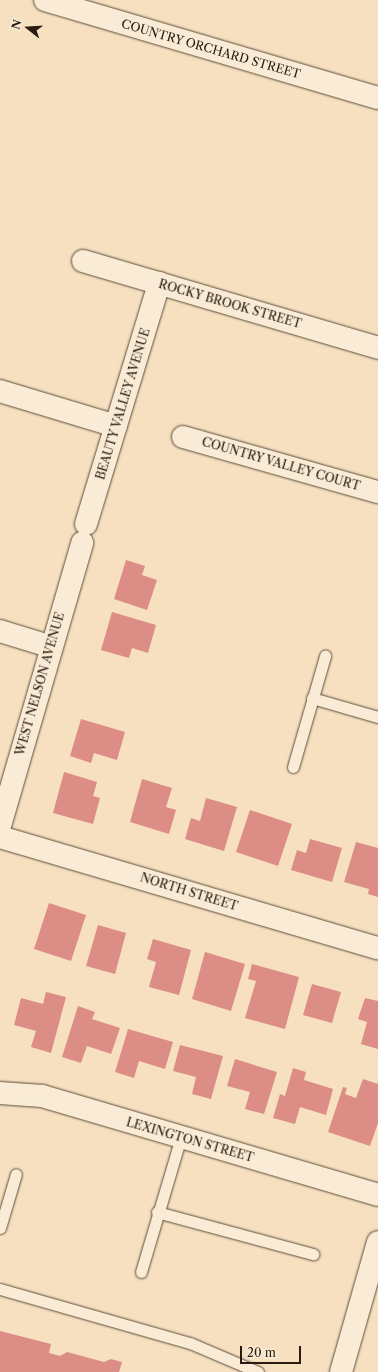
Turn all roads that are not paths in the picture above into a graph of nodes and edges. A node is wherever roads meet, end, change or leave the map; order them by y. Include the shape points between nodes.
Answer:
1 (45, 0) edge
2 (378, 98) edge
3 (83, 261) dead end
4 (159, 283) junction
5 (378, 348) edge
6 (0, 391) edge
7 (116, 426) junction
8 (183, 437) dead end
9 (378, 492) edge
10 (84, 533) joint
11 (0, 631) edge
12 (49, 646) junction
13 (325, 656) dead end
14 (312, 698) junction
15 (378, 717) edge
16 (293, 767) dead end
17 (0, 826) edge
18 (0, 837) edge
19 (378, 948) edge
20 (0, 1093) edge
21 (181, 1137) junction
22 (16, 1174) dead end
23 (378, 1195) edge
24 (157, 1212) junction
25 (0, 1228) edge
26 (378, 1242) edge
27 (313, 1254) dead end
28 (141, 1272) dead end
29 (0, 1289) edge
30 (258, 1372) edge
31 (341, 1372) edge

1 - 2 street, COUNTRY ORCHARD STREET
3 - 4 street, ROCKY BROOK STREET
4 - 5 street, ROCKY BROOK STREET
4 - 7 street, BEAUTY VALLEY AVENUE
6 - 7 street
7 - 10 street, BEAUTY VALLEY AVENUE
8 - 9 street, COUNTRY VALLEY COURT
10 - 12 street, WEST NELSON AVENUE
11 - 12 street
12 - 17 street, WEST NELSON AVENUE
13 - 14 lane
14 - 15 lane
14 - 16 lane
18 - 19 street, NORTH STREET
20 - 21 street, LEXINGTON STREET via 42,1096
21 - 23 street, LEXINGTON STREET
21 - 24 lane
22 - 25 lane
24 - 27 lane
24 - 28 lane
26 - 31 street
29 - 30 lane via 198,1346

